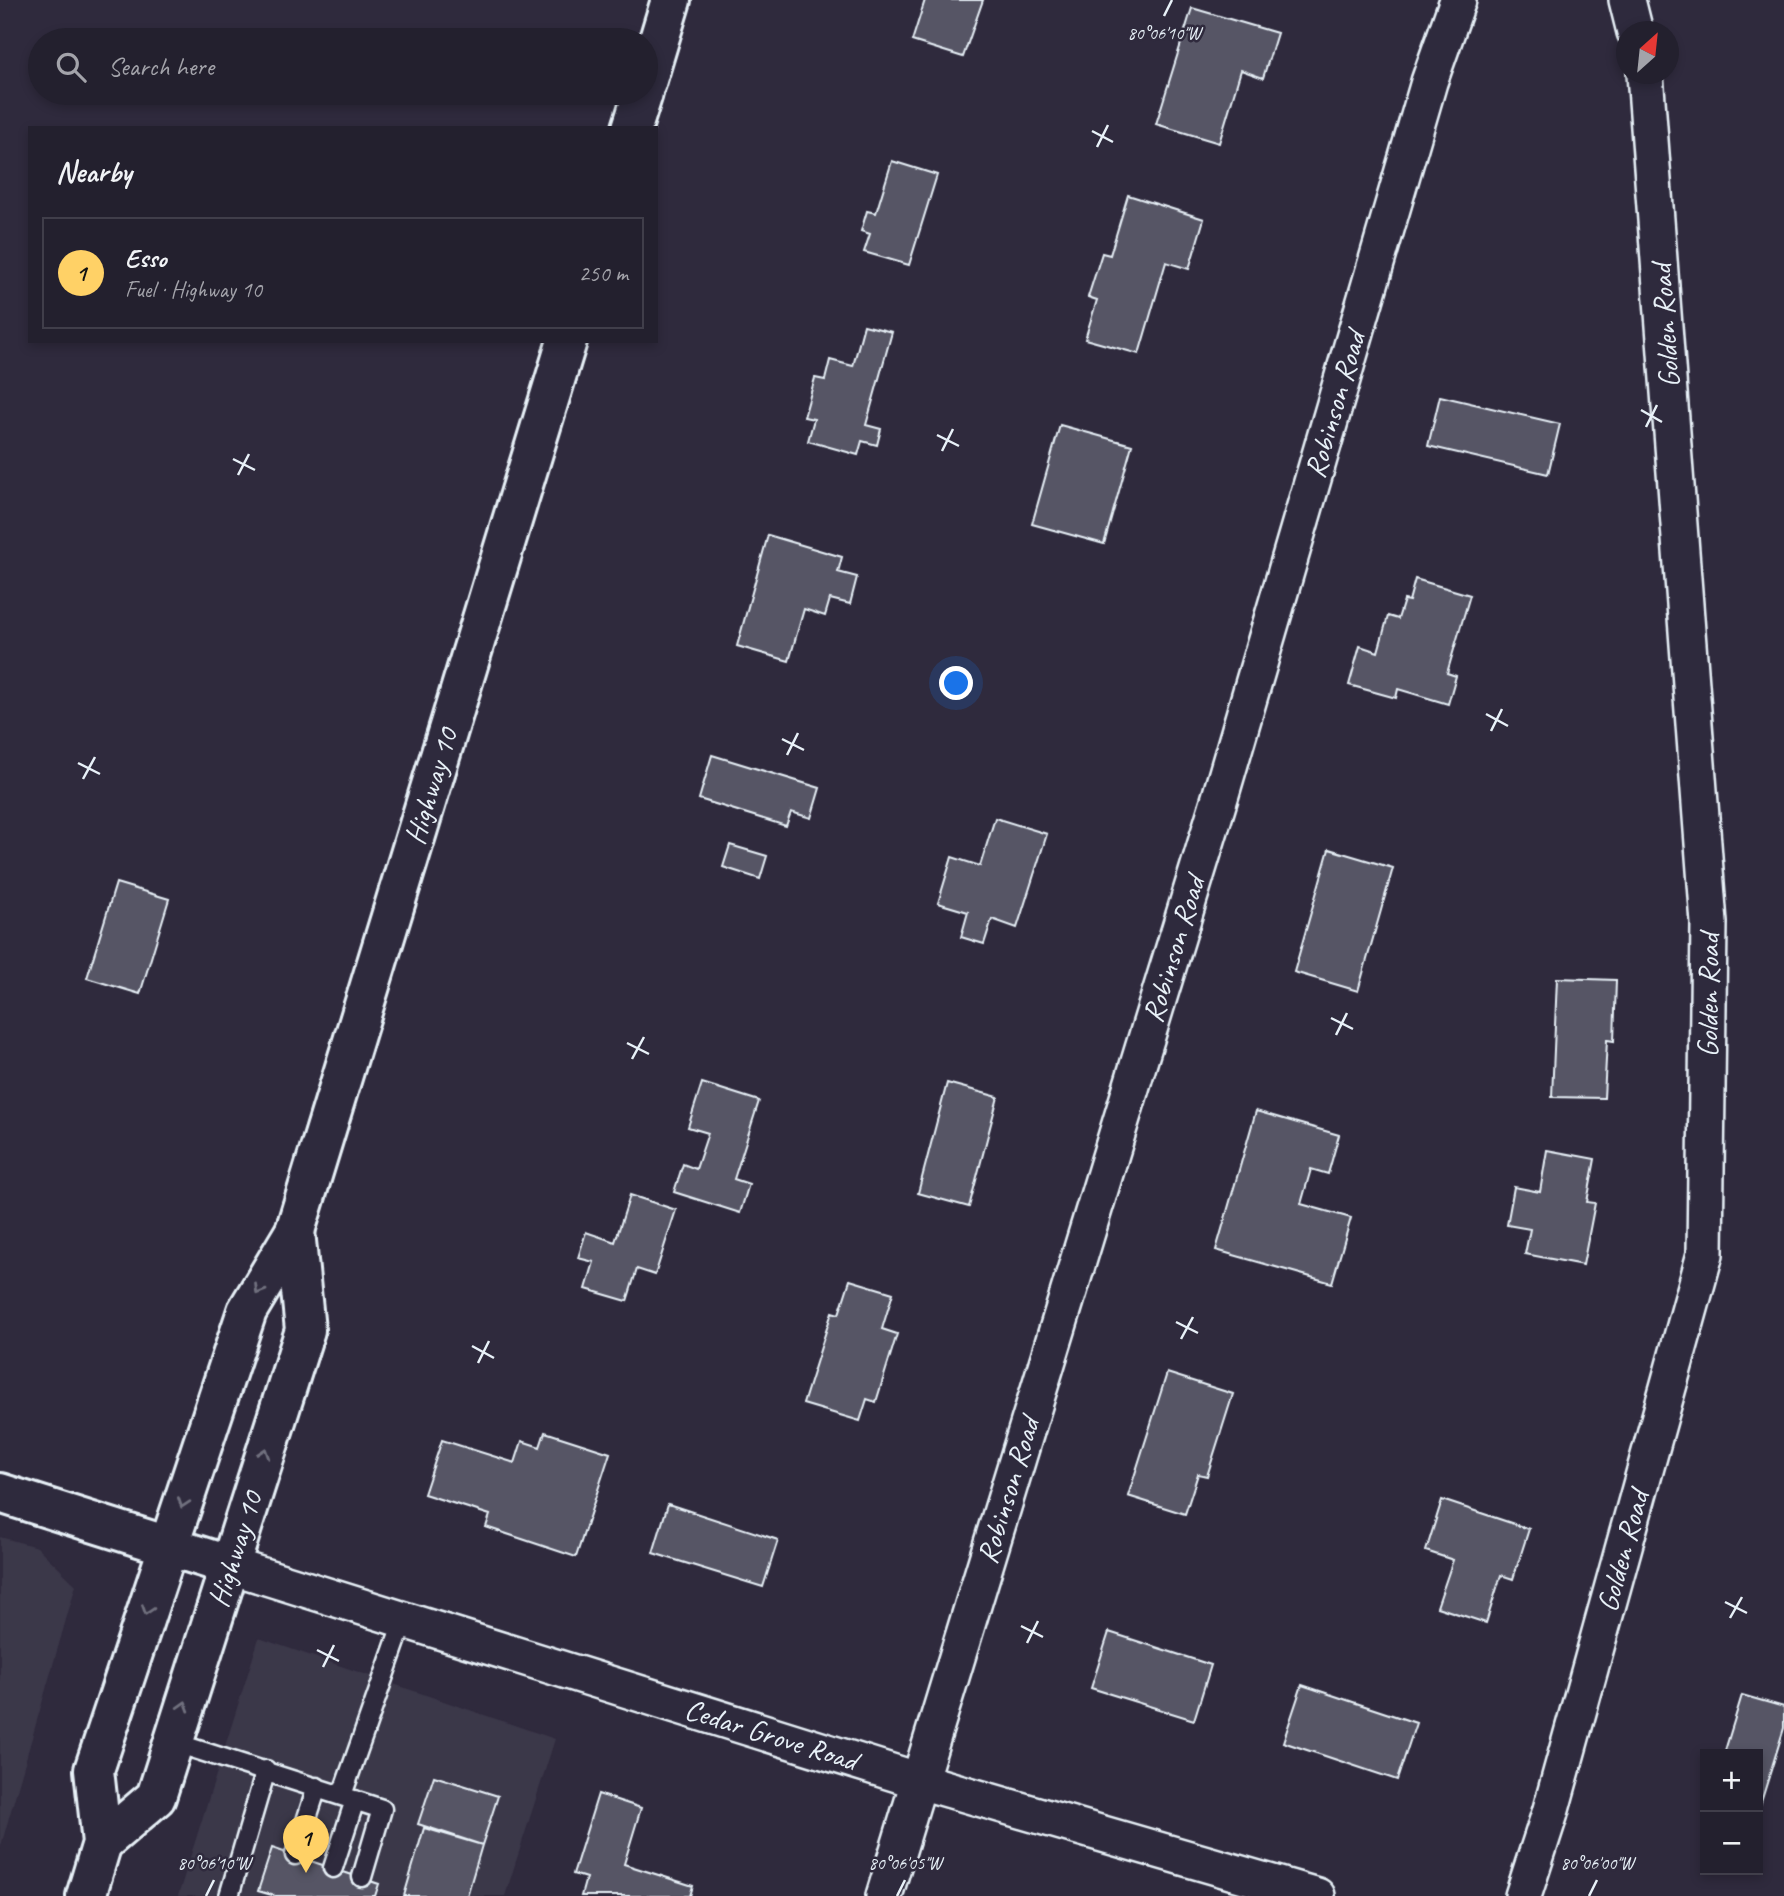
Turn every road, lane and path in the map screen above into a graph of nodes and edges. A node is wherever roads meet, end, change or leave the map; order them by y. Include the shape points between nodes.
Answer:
1 (671, 0) edge
2 (1458, 0) edge
3 (1627, 0) edge
4 (1632, 21) edge
5 (658, 43) edge
6 (1646, 84) edge
7 (639, 105) edge
8 (633, 126) edge
9 (566, 343) edge
10 (295, 1231) junction
11 (0, 1493) edge
12 (169, 1545) junction
13 (228, 1565) junction
14 (404, 1619) junction
15 (173, 1742) junction
16 (267, 1770) junction
17 (920, 1781) junction
18 (317, 1787) junction
19 (349, 1798) junction
20 (102, 1843) junction
21 (295, 1855) dead end
22 (333, 1868) dead end
23 (362, 1877) dead end
24 (86, 1896) edge
25 (229, 1896) edge
26 (884, 1896) edge
27 (1317, 1896) edge
28 (1523, 1896) edge

1 - 5 main road
2 - 17 street, Robinson Road via 1429,82 1225,780
3 - 4 street
6 - 28 street, Golden Road via 1709,922 1705,1254
7 - 8 main road
9 - 10 main road, Highway 10
10 -> 12 main road, Highway 10 via 247,1311
13 -> 10 main road, Highway 10 via 304,1330
11 - 12 main road
12 - 13 main road
12 -> 20 main road, Highway 10 via 94,1770
13 - 14 street, Cedar Grove Road
15 -> 13 main road, Highway 10
14 - 17 street, Cedar Grove Road
14 - 19 lane
15 - 16 lane
15 - 20 main road, Highway 10 via 156,1797
16 - 18 lane
16 - 25 lane
17 - 26 street, Robinson Road
17 - 27 street, Cedar Grove Road
18 - 19 lane
18 - 21 lane
19 - 22 lane
19 - 23 lane via 382,1809
20 - 24 main road, Highway 10

